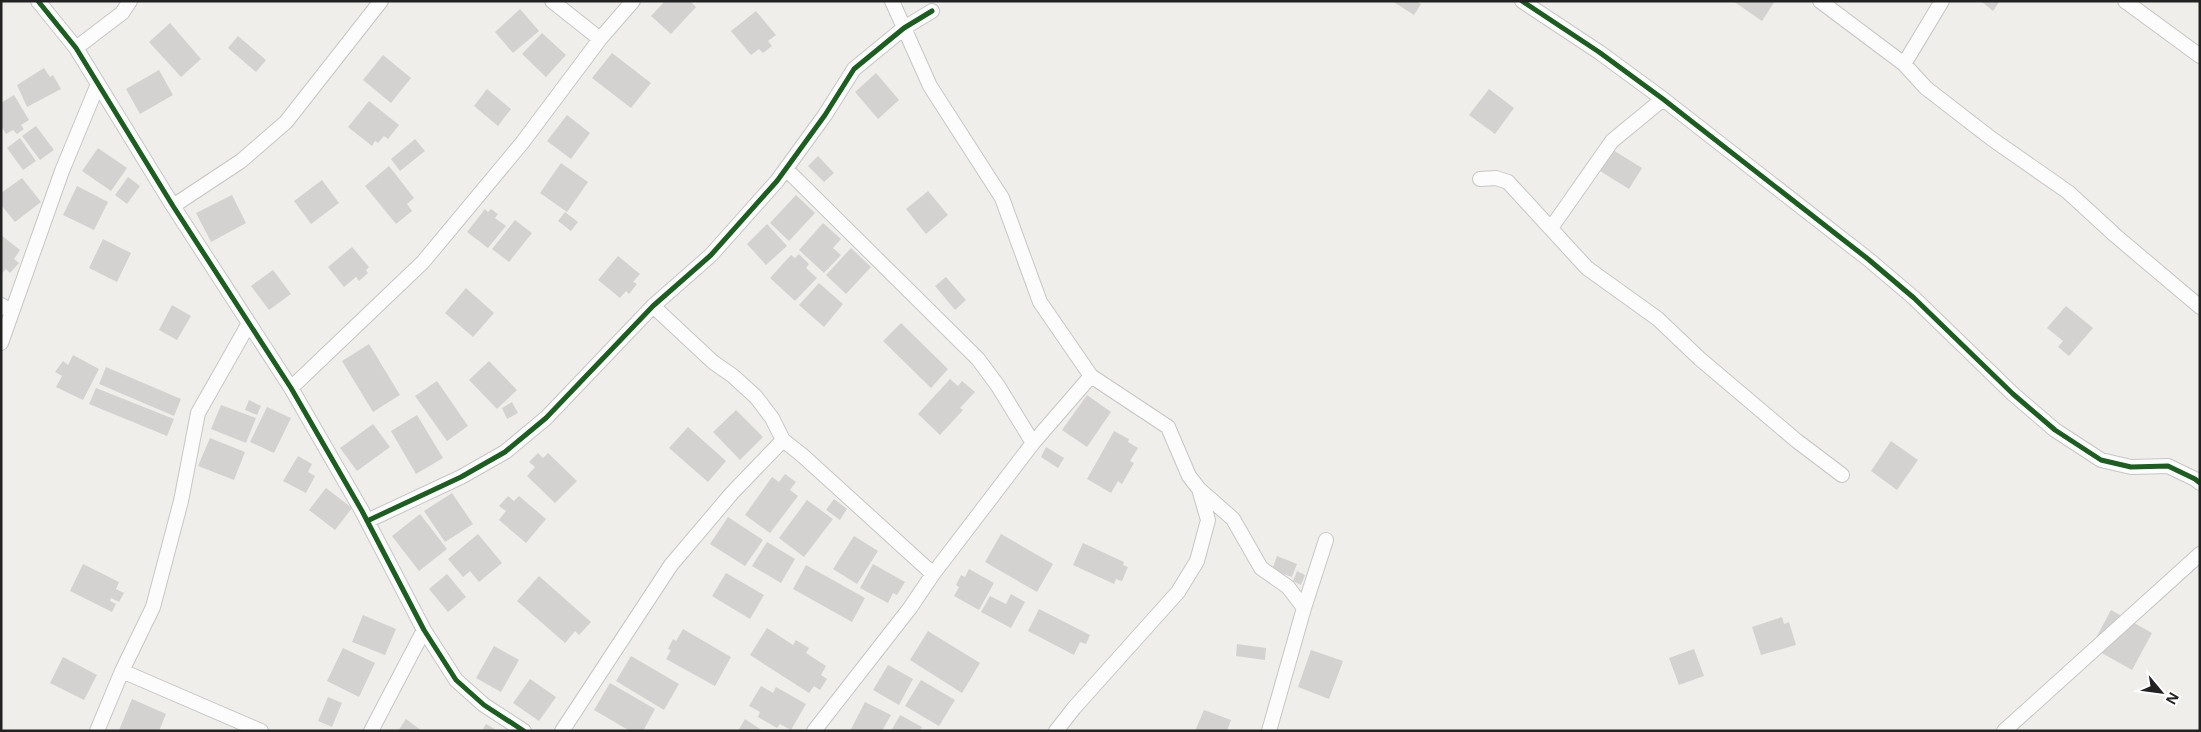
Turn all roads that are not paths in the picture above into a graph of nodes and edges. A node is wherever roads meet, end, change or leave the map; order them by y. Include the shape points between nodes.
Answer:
1 (38, 1) edge
2 (130, 1) edge
3 (381, 1) edge
4 (552, 1) edge
5 (633, 1) edge
6 (892, 1) edge
7 (1522, 1) edge
8 (1820, 1) edge
9 (1942, 1) edge
10 (2125, 1) edge
11 (932, 12) dead end
12 (904, 28) junction
13 (600, 39) junction
14 (76, 48) junction
15 (2200, 56) edge
16 (1904, 64) junction
17 (98, 84) junction
18 (1663, 99) junction
19 (786, 169) junction
20 (1480, 179) dead end
21 (173, 206) junction
22 (1551, 228) junction
23 (654, 306) junction
24 (2200, 307) edge
25 (7, 308) edge
26 (248, 325) junction
27 (1, 343) edge
28 (1091, 376) junction
29 (291, 388) junction
30 (783, 440) junction
31 (1033, 443) junction
32 (1842, 475) dead end
33 (2200, 483) edge
34 (1199, 489) junction
35 (367, 521) junction
36 (1326, 540) dead end
37 (2200, 554) edge
38 (933, 574) junction
39 (1304, 608) junction
40 (424, 630) junction
41 (122, 671) junction
42 (97, 731) edge
43 (260, 731) edge
44 (371, 731) edge
45 (524, 731) edge
46 (562, 731) edge
47 (814, 731) edge
48 (1056, 731) edge
49 (1269, 731) edge
50 (2004, 731) edge

1 - 14 street
2 - 14 street via 122,13
3 - 21 street via 286,122 241,161
4 - 13 street
5 - 13 street
6 - 12 street
7 - 18 street
8 - 16 street
9 - 16 street
10 - 15 street
11 - 12 street
12 - 19 street via 854,69
12 - 28 street via 930,86 1002,198 1040,302
13 - 29 street via 522,143 423,262
14 - 17 street
16 - 24 street via 1926,88 1992,140 2068,192
17 - 21 street
17 - 25 street
18 - 22 street via 1612,140
18 - 33 street via 1908,292 2055,430 2101,460 2131,467 2168,466
19 - 23 street via 711,255
19 - 31 street via 978,360
20 - 22 street via 1496,178 1508,182
21 - 26 street
22 - 32 street via 1587,268 1658,319 1797,441
23 - 30 street via 713,362 756,397
23 - 35 street via 546,418 505,452
25 - 27 street
26 - 29 street
26 - 41 street via 198,413 181,501 153,607
28 - 31 street
28 - 34 street via 1168,427 1189,476
29 - 35 street
30 - 38 street
30 - 46 street via 732,493 672,565
31 - 38 street
34 - 39 street via 1233,519 1261,568 1288,587
34 - 48 street via 1208,520 1197,561 1178,592
35 - 40 street
36 - 39 street
37 - 50 street
38 - 47 street
39 - 49 street
40 - 44 street
40 - 45 street via 456,680 484,705
41 - 42 street
41 - 43 street

